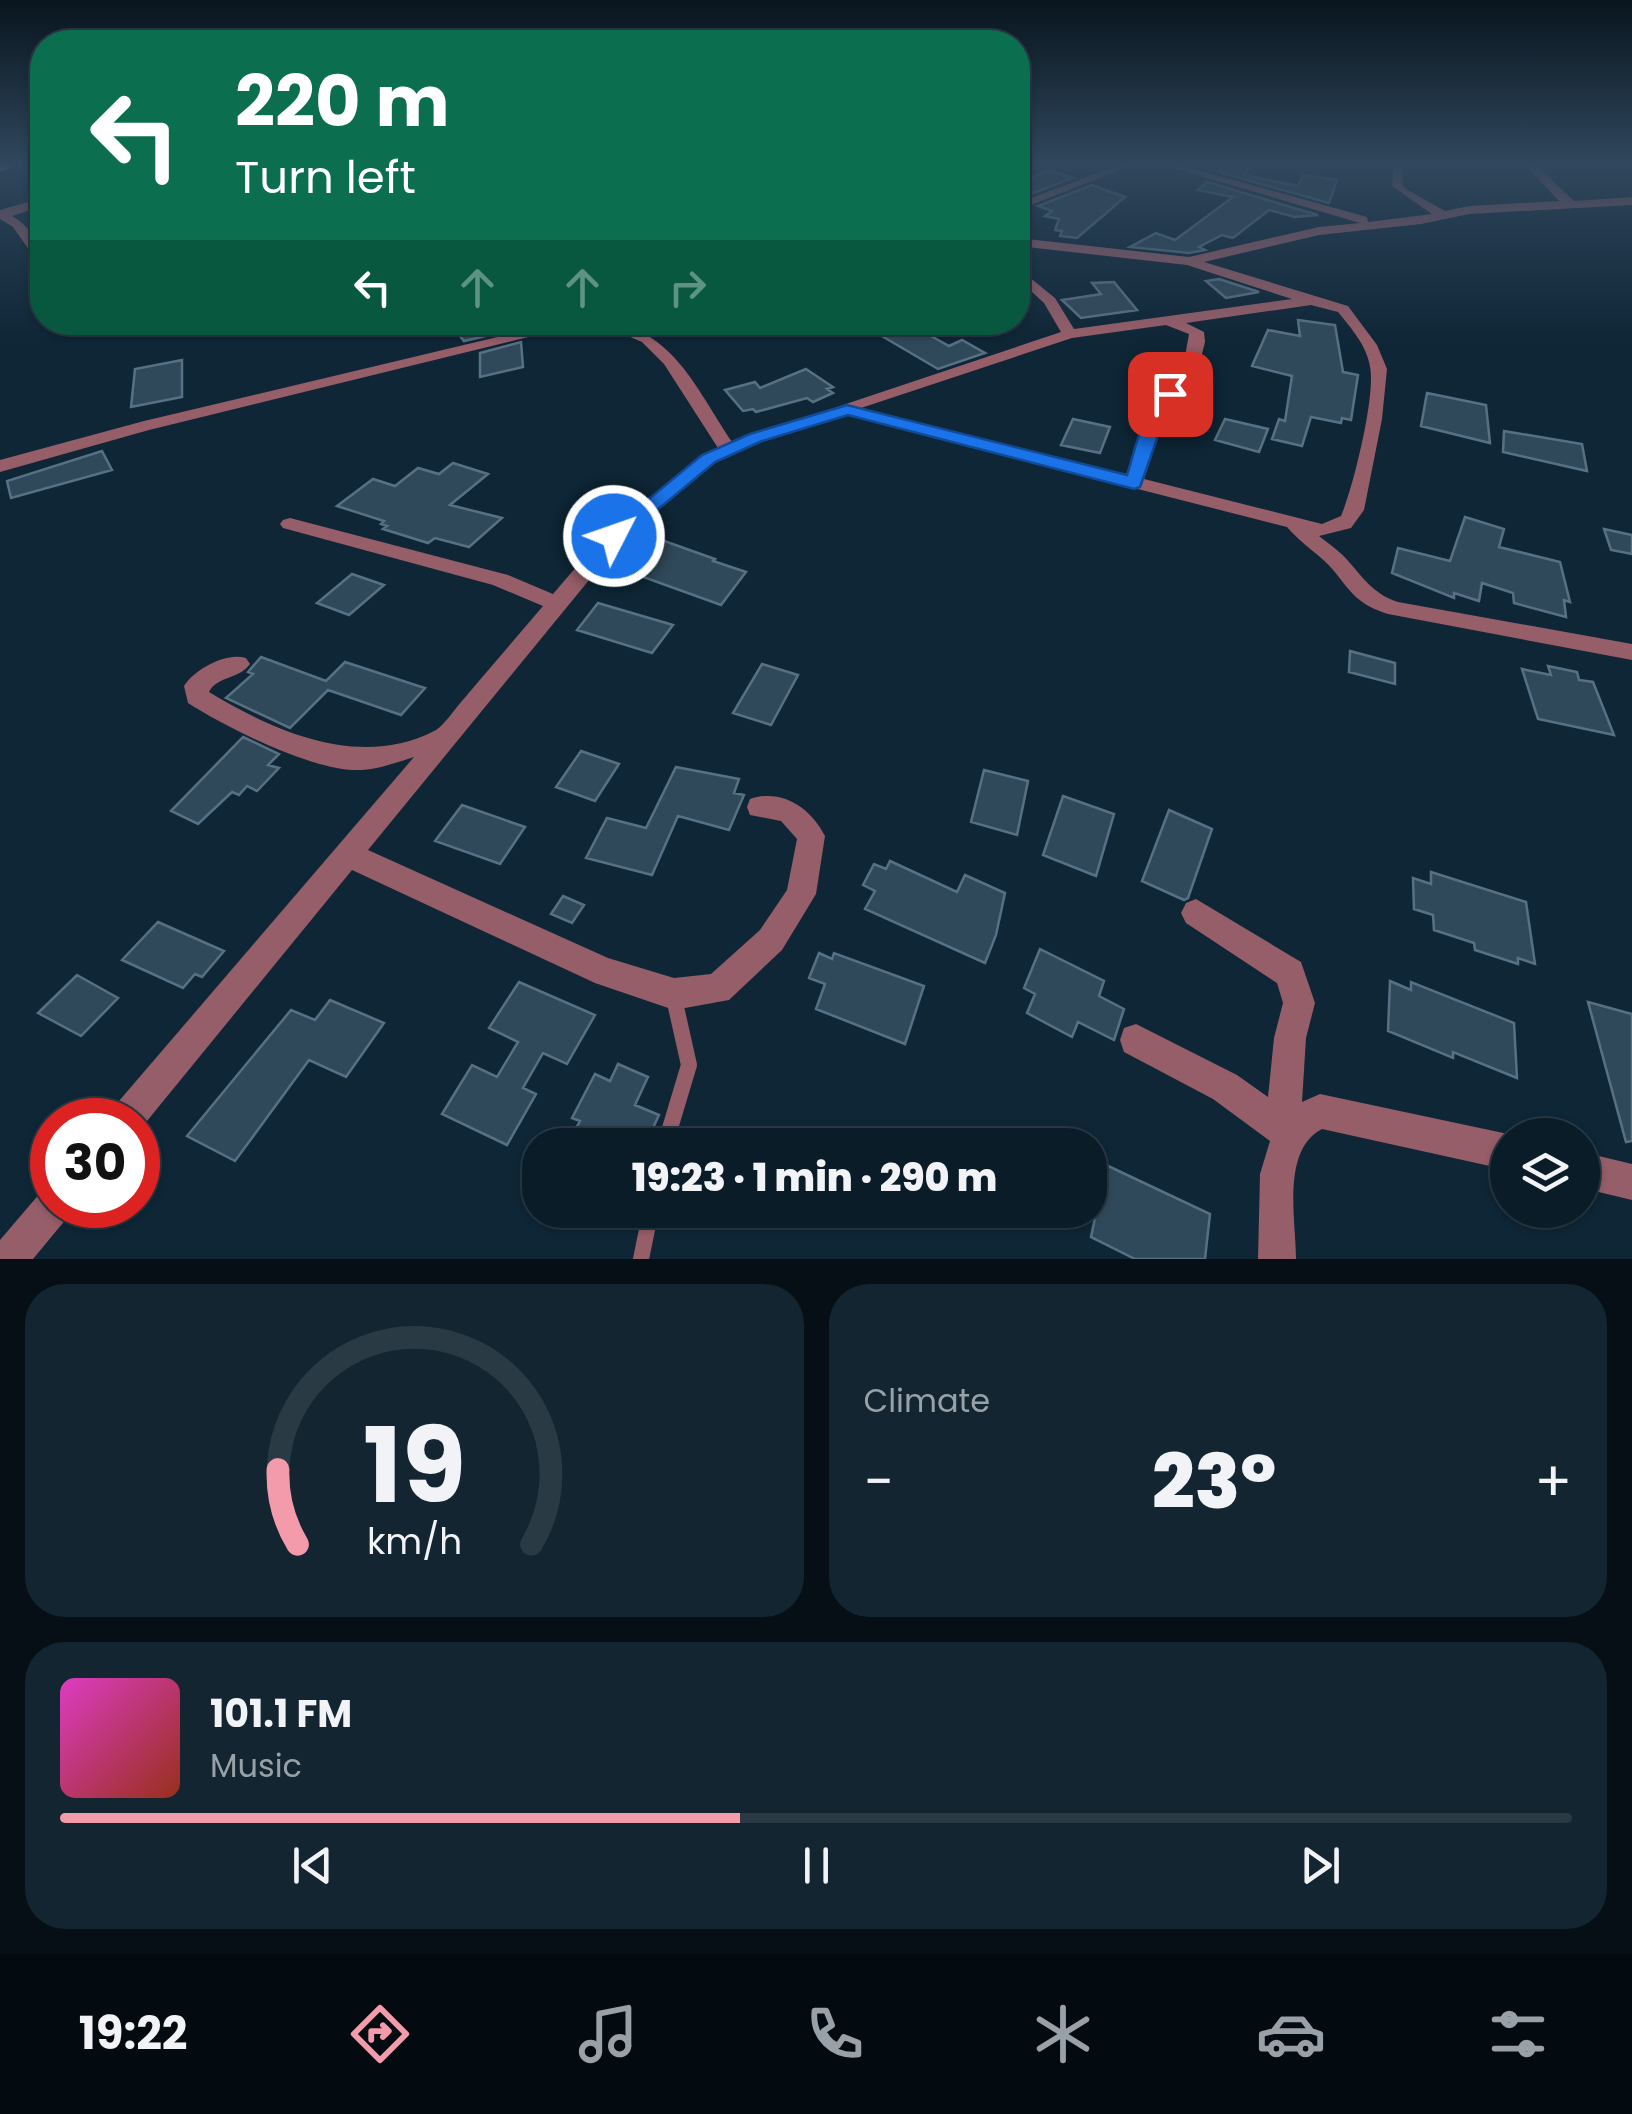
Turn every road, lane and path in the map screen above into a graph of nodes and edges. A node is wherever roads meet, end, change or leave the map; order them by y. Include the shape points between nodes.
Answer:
1 (1372, 223) edge
2 (1385, 223) edge
3 (1376, 224) junction
4 (1030, 243) edge
5 (1189, 261) junction
6 (1030, 283) edge
7 (1311, 301) junction
8 (1171, 322) junction
9 (1070, 334) junction
10 (527, 335) edge
11 (635, 335) edge
12 (847, 410) junction
13 (728, 450) junction
14 (0, 466) edge
15 (1134, 483) junction
16 (290, 524) dead end
17 (1294, 524) junction
18 (1340, 526) junction
19 (1343, 568) junction
20 (557, 604) junction
21 (1632, 652) edge
22 (238, 664) dead end
23 (445, 737) junction
24 (760, 806) dead end
25 (348, 854) junction
26 (1196, 912) dead end
27 (674, 994) junction
28 (1136, 1040) dead end
29 (143, 1098) edge
30 (671, 1128) edge
31 (1288, 1133) junction
32 (1490, 1148) edge
33 (1600, 1174) edge
34 (1632, 1182) edge
35 (35, 1228) edge
36 (647, 1228) edge
37 (9, 1259) edge
38 (641, 1259) edge
39 (1277, 1259) edge

1 - 3 street
2 - 3 street
3 - 5 street via 1318,230
4 - 5 street
5 - 7 street
6 - 9 street
7 - 8 street
7 - 18 street via 1343,310 1380,372 1362,491 1351,518
8 - 9 street
8 - 15 street via 1196,332 1196,350 1157,412
9 - 12 street
10 - 14 street
11 - 13 street via 670,361
12 - 13 street
12 - 15 street
13 - 20 street via 709,458 614,536
15 - 17 street
16 - 20 street via 500,580
17 - 18 street
17 - 19 street
18 - 19 street
19 - 21 street via 1364,594 1396,609
20 - 23 street
22 - 23 street via 209,674 196,686 197,698 301,744 353,760
23 - 25 street
24 - 27 street via 790,810 812,836 800,894 771,940 718,989
25 - 27 street via 606,972
25 - 29 street
26 - 31 street via 1290,973 1300,1003 1288,1053
27 - 30 lane via 689,1066
28 - 31 street via 1225,1086
31 - 32 street via 1301,1117 1320,1112
31 - 39 street via 1280,1158
33 - 34 street
35 - 37 street
36 - 38 lane

